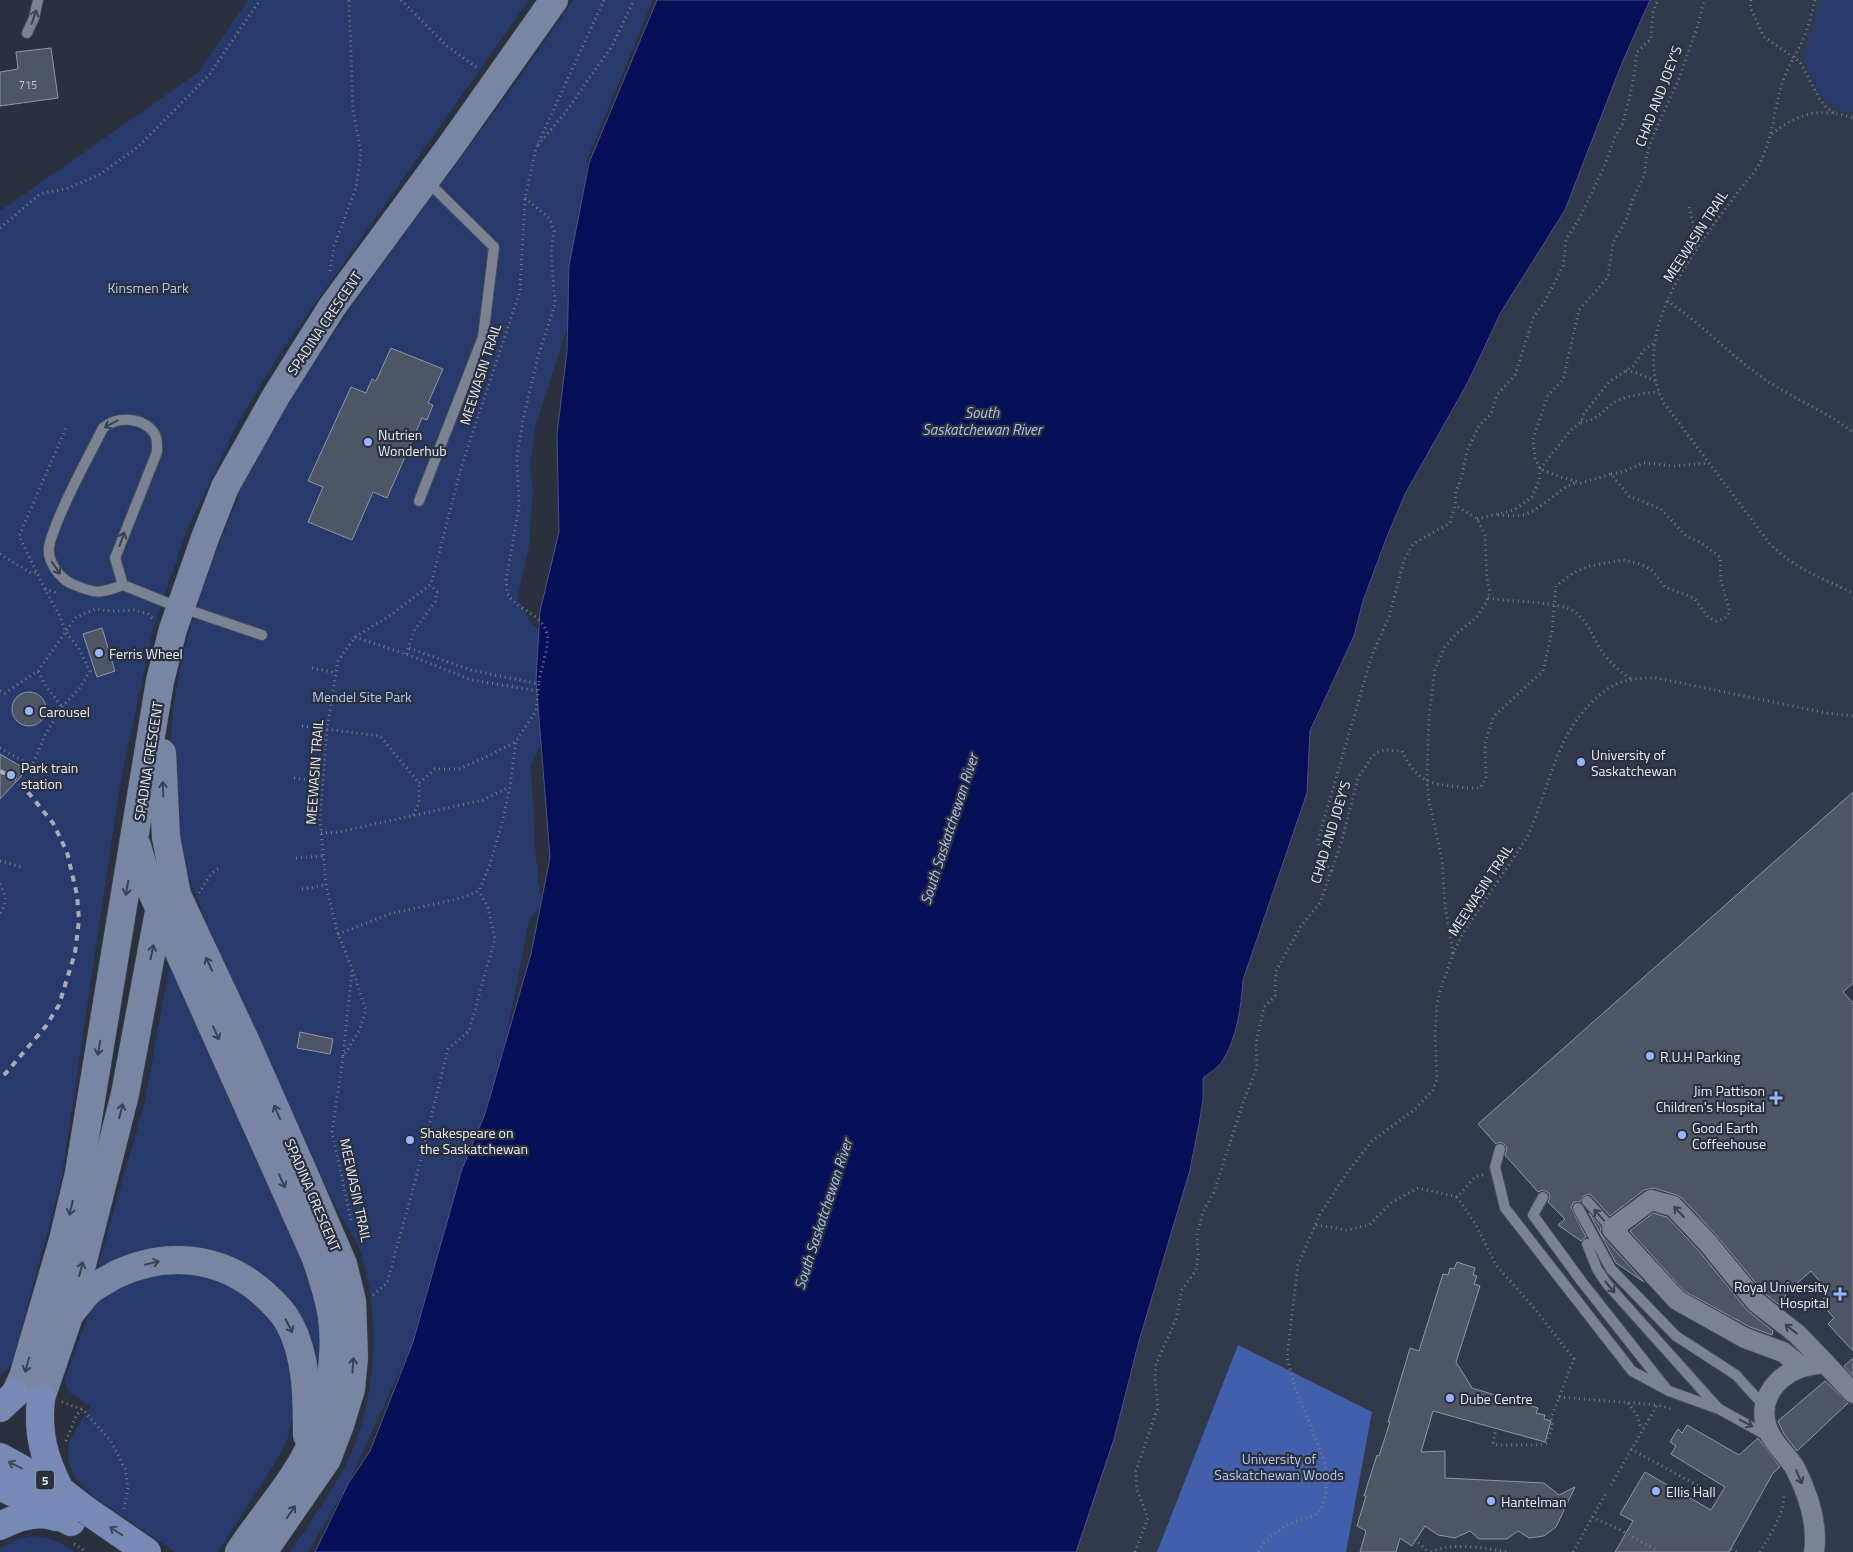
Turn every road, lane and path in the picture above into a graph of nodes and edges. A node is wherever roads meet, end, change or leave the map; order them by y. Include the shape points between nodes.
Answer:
1 (38, 0) edge
2 (260, 0) edge
3 (349, 0) edge
4 (401, 0) edge
5 (554, 0) edge
6 (604, 0) edge
7 (634, 0) edge
8 (1658, 0) edge
9 (1704, 0) edge
10 (1751, 0) edge
11 (1815, 0) edge
12 (27, 33) dead end
13 (1793, 58) junction
14 (484, 73) dead end
15 (1834, 113) junction
16 (1853, 118) edge
17 (1772, 134) junction
18 (536, 148) junction
19 (425, 180) junction
20 (525, 198) junction
21 (1689, 208) dead end
22 (0, 228) edge
23 (1696, 252) junction
24 (329, 277) dead end
25 (1667, 302) junction
26 (1654, 343) junction
27 (1626, 372) junction
28 (1656, 381) junction
29 (1659, 392) junction
30 (1581, 422) junction
31 (66, 428) dead end
32 (1853, 432) edge
33 (1708, 463) junction
34 (1540, 470) junction
35 (1611, 474) junction
36 (1578, 482) junction
37 (419, 501) dead end
38 (1455, 505) junction
39 (1495, 514) junction
40 (1477, 519) junction
41 (0, 554) edge
42 (36, 572) junction
43 (431, 584) junction
44 (123, 585) junction
45 (1853, 593) edge
46 (1488, 598) junction
47 (1554, 606) junction
48 (181, 608) junction
49 (156, 626) dead end
50 (65, 631) junction
51 (262, 635) dead end
52 (355, 637) junction
53 (409, 648) junction
54 (406, 654) junction
55 (312, 668) dead end
56 (38, 671) junction
57 (336, 673) junction
58 (1632, 680) junction
59 (160, 681) junction
60 (539, 684) junction
61 (0, 691) edge
62 (538, 691) junction
63 (62, 707) junction
64 (1853, 716) edge
65 (302, 726) dead end
66 (327, 729) junction
67 (516, 741) junction
68 (0, 748) edge
69 (294, 778) dead end
70 (1427, 781) junction
71 (323, 782) junction
72 (419, 783) junction
73 (510, 786) junction
74 (412, 814) junction
75 (321, 833) junction
76 (166, 837) junction
77 (135, 840) junction
78 (323, 856) junction
79 (296, 858) dead end
80 (0, 861) edge
81 (22, 867) dead end
82 (1332, 872) junction
83 (0, 884) edge
84 (326, 885) junction
85 (302, 889) dead end
86 (479, 892) junction
87 (160, 908) junction
88 (0, 913) edge
89 (338, 934) junction
90 (1453, 954) junction
91 (352, 968) junction
92 (343, 1057) junction
93 (1500, 1149) dead end
94 (1497, 1173) junction
95 (1457, 1197) junction
96 (1542, 1197) dead end
97 (1587, 1201) dead end
98 (1578, 1208) dead end
99 (351, 1224) dead end
100 (1316, 1225) junction
101 (1612, 1229) junction
102 (1587, 1244) dead end
103 (366, 1300) dead end
104 (68, 1316) junction
105 (1825, 1363) junction
106 (1802, 1367) junction
107 (1669, 1392) junction
108 (1853, 1393) edge
109 (1559, 1397) junction
110 (27, 1400) edge
111 (1628, 1403) junction
112 (1656, 1405) junction
113 (1764, 1406) junction
114 (82, 1409) junction
115 (1719, 1409) junction
116 (1675, 1410) dead end
117 (1496, 1428) dead end
118 (1641, 1430) junction
119 (1771, 1437) junction
120 (1631, 1449) junction
121 (65, 1450) dead end
122 (307, 1452) junction
123 (0, 1457) edge
124 (1611, 1485) dead end
125 (0, 1486) edge
126 (60, 1490) junction
127 (1784, 1490) dead end
128 (1606, 1492) dead end
129 (1718, 1497) dead end
130 (123, 1512) dead end
131 (78, 1516) junction
132 (1592, 1518) junction
133 (0, 1526) edge
134 (1416, 1539) dead end
135 (1731, 1549) dead end
136 (116, 1552) edge
137 (147, 1552) edge
138 (239, 1552) edge
139 (263, 1552) edge
140 (1135, 1552) edge
141 (1259, 1552) edge
142 (1430, 1552) edge
143 (1507, 1552) edge
144 (1573, 1552) edge
145 (1659, 1552) edge
146 (1737, 1552) edge
147 (1760, 1552) edge
148 (1814, 1552) edge

12 -> 1 lane
2 - 22 path via 210,75 138,147 98,174 66,189 40,194
3 - 24 path via 353,110 361,152 356,188 334,246
4 - 14 path via 447,46
5 - 19 street, SPADINA CRESCENT
6 - 18 path, MEEWASIN TRAIL
7 - 18 path via 612,46
8 - 38 path via 1653,12 1651,39 1637,52 1623,123 1606,164 1566,240 1563,266 1534,316 1515,374 1497,395 1491,414 1479,426 1467,451
9 - 34 path, CHAD AND JOEY'S via 1678,82 1653,136 1644,176 1613,243 1608,278 1579,310 1563,380 1548,395 1533,439
10 - 13 path via 1750,7 1763,36
11 - 13 path, MEEWASIN TRAIL via 1804,37
13 - 15 path via 1800,62 1819,98
13 - 17 path, MEEWASIN TRAIL via 1779,94
15 - 16 path
15 - 17 path via 1800,116
17 - 23 path, MEEWASIN TRAIL via 1756,169
18 - 20 path, MEEWASIN TRAIL
19 - 37 lane via 494,247 483,337
19 - 48 street, SPADINA CRESCENT via 332,307 276,396 225,488
20 - 43 path, MEEWASIN TRAIL via 520,291 461,468
20 - 60 path via 550,219 554,231 551,254 555,304 538,356 523,420 517,457 519,507 506,580 511,598 542,623 547,634
21 - 23 path
23 - 25 path, MEEWASIN TRAIL
25 - 26 path, MEEWASIN TRAIL
25 - 32 path via 1759,375
26 - 27 path
26 - 28 path, MEEWASIN TRAIL
27 - 28 path via 1637,372
27 - 30 path via 1609,382
28 - 29 path, MEEWASIN TRAIL
29 - 30 path via 1620,399 1593,419
29 - 33 path, MEEWASIN TRAIL
30 - 34 path via 1570,431
31 - 42 path via 19,536
33 - 35 path via 1674,466 1644,463
33 - 45 path, MEEWASIN TRAIL via 1780,554 1801,569
34 - 36 path
34 - 39 path via 1532,496 1514,510
35 - 36 path
35 - 47 path, CHAD AND JOEY'S via 1629,496 1661,509 1686,536 1720,557 1721,581 1730,612 1716,620 1708,617 1694,598 1665,587 1651,569 1623,560 1589,566 1573,573 1556,586
36 - 39 path via 1524,515
38 - 40 path
38 - 82 path via 1450,523 1413,544 1404,560 1389,617 1372,655 1318,840 1322,860
39 - 40 path
40 - 46 path via 1485,535
41 - 42 path via 31,573
42 - 50 path
43 - 52 path, MEEWASIN TRAIL via 391,615
43 - 53 path via 437,592 435,602 414,631
44 -> 44 lane via 115,558 157,452 154,433 131,420 110,422 103,428 62,510 49,546 54,566 69,582 102,593
44 - 48 lane
46 - 47 path
46 - 70 path via 1476,618 1444,648 1435,670 1429,716
47 - 58 path via 1574,611 1589,626 1611,663
47 - 70 path, CHAD AND JOEY'S via 1543,671 1494,716 1485,743 1486,779 1480,788 1467,789
48 - 51 lane
48 - 59 street, SPADINA CRESCENT
49 - 50 path via 148,614 134,610 96,609 76,617
50 - 56 path
50 - 63 path via 78,647 90,671
52 - 54 path
52 - 57 path, MEEWASIN TRAIL via 338,661
53 - 54 path
53 - 60 path via 471,670
54 - 62 path via 472,680
55 - 57 path
56 - 61 path via 5,693
56 - 63 path
57 - 66 path, MEEWASIN TRAIL
58 - 64 path, MEEWASIN TRAIL via 1656,678
58 - 90 path, MEEWASIN TRAIL via 1610,687 1570,728 1526,839 1464,932
76 -> 59 street, SPADINA CRESCENT
59 - 77 street, SPADINA CRESCENT
60 - 62 path
62 - 67 path via 536,711
63 - 68 path via 32,766
65 - 66 path
66 - 71 path, MEEWASIN TRAIL
66 - 72 path via 380,736
67 - 72 path via 459,769 435,769
67 - 73 path
69 - 71 path
70 - 82 path, CHAD AND JOEY'S via 1407,764 1402,751 1385,750 1370,758 1358,778
70 - 90 path via 1428,800 1442,858 1444,906
71 - 75 path, MEEWASIN TRAIL
72 - 74 path via 419,804
73 - 74 path via 483,800
73 - 86 path via 500,831
74 - 75 path via 339,832
75 - 78 path, MEEWASIN TRAIL
76 - 87 street, SPADINA CRESCENT
139 -> 76 street, SPADINA CRESCENT via 327,1459 340,1425 351,1389 354,1358 352,1301 343,1264 245,1040 177,895
77 - 87 street, SPADINA CRESCENT via 148,883
77 -> 110 street, SPADINA CRESCENT via 79,1173 23,1377
78 - 79 path
78 - 84 path, MEEWASIN TRAIL
80 - 81 path
82 - 140 path, CHAD AND JOEY'S via 1320,903 1301,926 1276,971 1275,996 1264,1008 1256,1044 1257,1067 1214,1192 1203,1212 1197,1235 1196,1270 1182,1290 1176,1319 1156,1364 1158,1406 1136,1471 1137,1490 1148,1518
83 - 88 path via 6,896
84 - 85 path
84 - 89 path, MEEWASIN TRAIL
86 - 89 path via 390,914
86 - 103 path via 488,908 495,939 469,1031 448,1049 387,1283
104 -> 87 street, SPADINA CRESCENT via 125,1094
87 -> 122 street, SPADINA CRESCENT via 289,1196 326,1288 334,1353 320,1423
89 - 91 path, MEEWASIN TRAIL
90 - 100 path, MEEWASIN TRAIL via 1437,1004 1437,1079 1433,1090 1414,1110 1372,1141 1337,1186
91 - 92 path
91 - 92 path, MEEWASIN TRAIL via 366,1010 359,1031
92 - 99 path, MEEWASIN TRAIL via 332,1132
93 - 94 lane via 1495,1167
94 - 95 path via 1476,1177
94 - 107 lane via 1505,1208 1632,1371
95 - 100 path via 1418,1188 1392,1202 1369,1225 1347,1230
95 - 109 path via 1476,1225 1496,1265 1574,1359
96 - 107 lane via 1533,1214
101 -> 97 lane
98 - 113 lane via 1611,1269 1676,1336 1736,1375
100 - 141 path, MEEWASIN TRAIL via 1298,1265 1287,1357 1294,1385 1324,1460 1326,1491 1321,1510 1286,1525 1264,1542
105 -> 101 street via 1797,1334 1756,1302 1673,1206 1651,1200
101 - 106 street via 1677,1300 1745,1338 1783,1352
102 -> 115 lane via 1607,1284
104 - 110 street, SPADINA CRESCENT
104 -> 122 street via 90,1291 130,1268 164,1260 188,1259 214,1264 234,1273 253,1284 289,1322 300,1350 305,1380
105 - 106 street
105 - 108 street
106 - 113 street via 1781,1379
107 - 115 lane
109 - 111 path
109 - 117 path via 1546,1443 1498,1446 1493,1444
110 - 114 path
110 - 126 main road via 39,1416 40,1440
111 - 112 path
111 - 118 path
112 - 116 path
112 - 118 path
113 - 119 street via 1763,1418
114 - 121 path via 66,1441
114 - 130 path via 111,1441 125,1469 128,1488
115 -> 119 lane
118 - 120 path
119 -> 148 street via 1795,1468 1803,1486 1814,1527
120 - 124 path
120 - 129 path
122 - 138 street, SPADINA CRESCENT
126 -> 123 main road, 5
125 - 131 main road, 5
126 - 131 main road, 5
127 - 147 path via 1783,1506
128 - 132 path
131 - 133 main road via 32,1514
131 - 136 main road, 5
137 -> 131 main road, 5, bridge
132 - 144 path
132 - 145 path
134 - 142 path
135 - 146 path
142 - 143 path via 1452,1546

